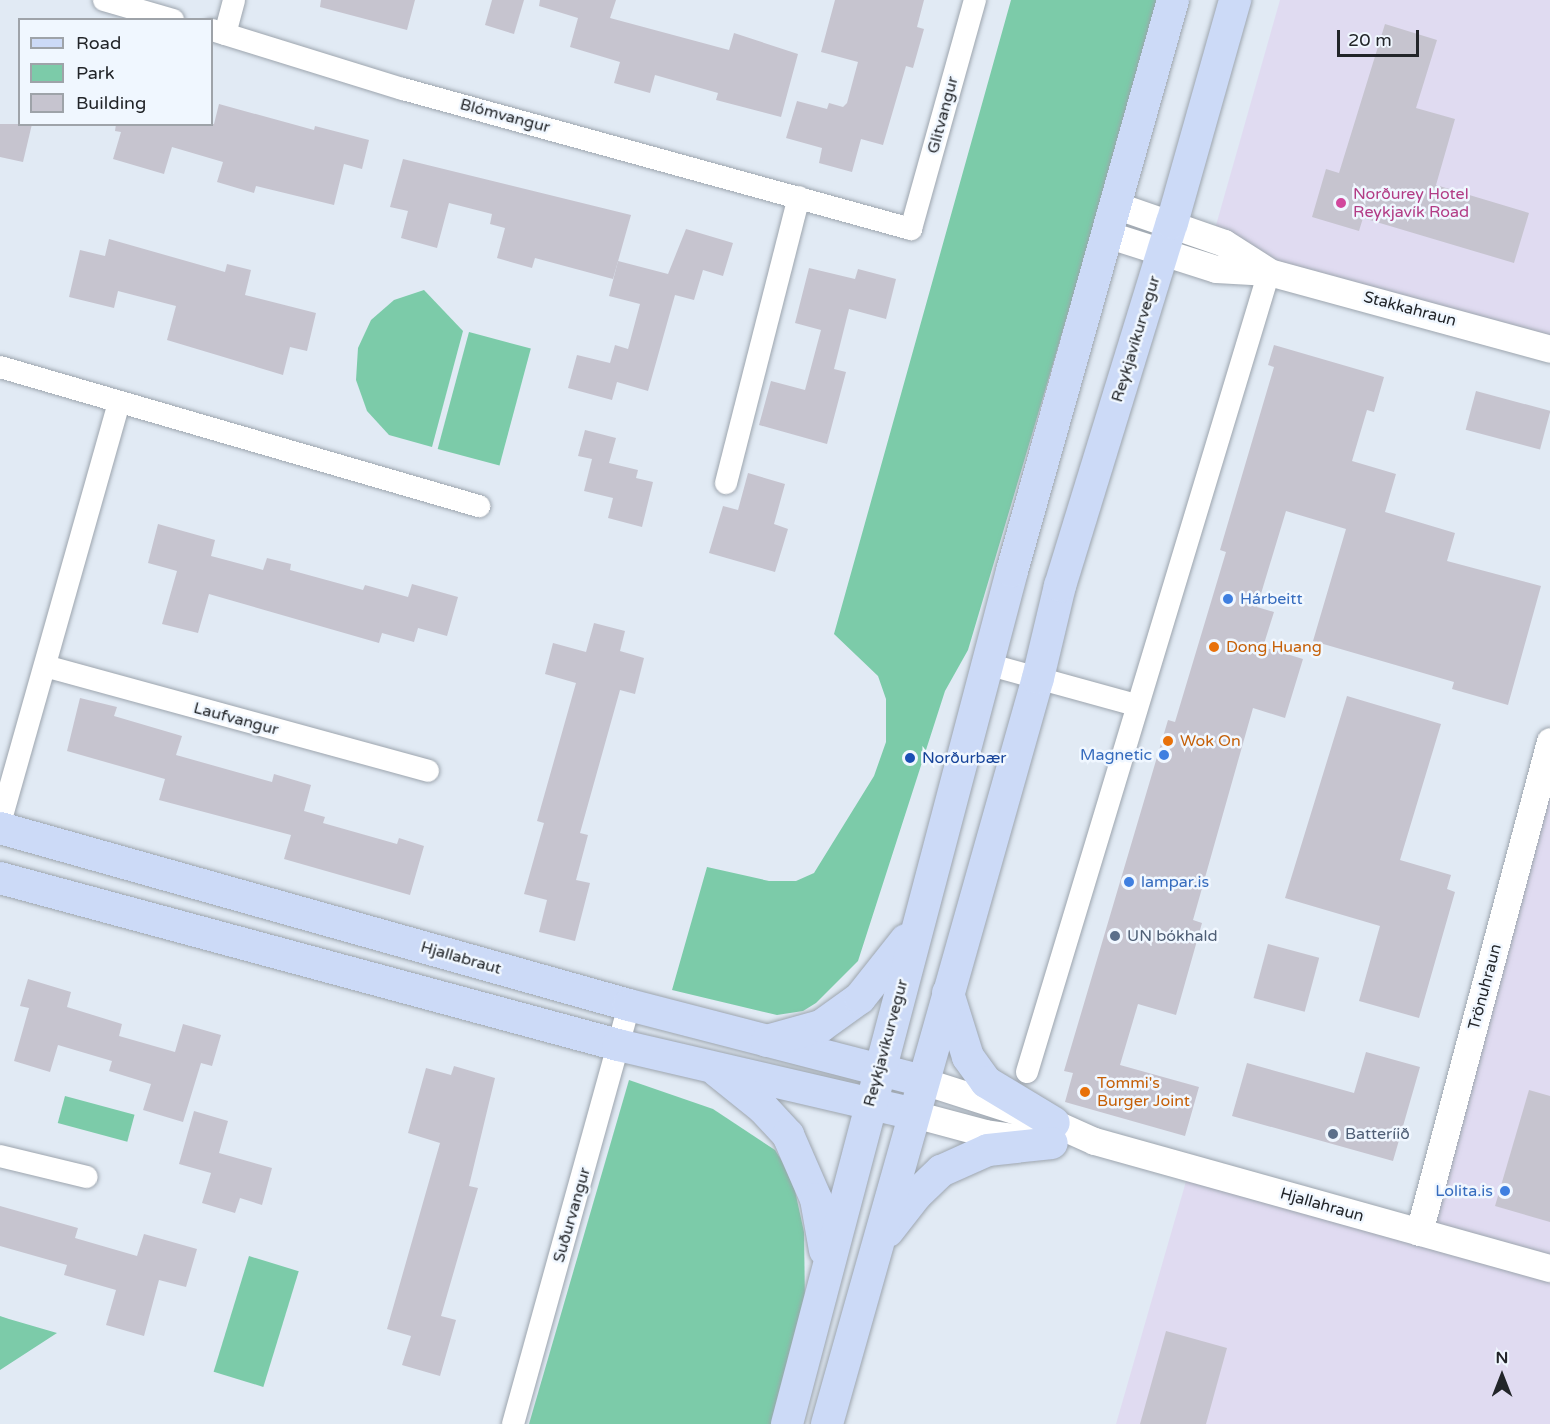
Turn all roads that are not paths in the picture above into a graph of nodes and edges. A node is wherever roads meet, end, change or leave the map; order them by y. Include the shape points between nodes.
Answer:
1 (104, 0) edge
2 (234, 0) edge
3 (975, 0) edge
4 (1173, 0) edge
5 (1235, 0) edge
6 (166, 18) edge
7 (218, 32) edge
8 (799, 197) junction
9 (1111, 220) junction
10 (1172, 223) junction
11 (911, 229) joint
12 (1162, 254) junction
13 (1269, 272) junction
14 (1550, 350) edge
15 (0, 367) edge
16 (119, 403) junction
17 (726, 483) dead end
18 (479, 506) dead end
19 (987, 664) junction
20 (45, 666) junction
21 (1038, 678) junction
22 (1136, 705) junction
23 (1550, 741) edge
24 (428, 771) dead end
25 (0, 823) edge
26 (0, 828) edge
27 (0, 878) edge
28 (918, 922) junction
29 (948, 993) junction
30 (629, 1005) junction
31 (764, 1041) junction
32 (618, 1045) junction
33 (712, 1067) junction
34 (878, 1070) junction
35 (1027, 1072) dead end
36 (923, 1081) junction
37 (870, 1102) junction
38 (914, 1114) junction
39 (1053, 1133) junction
40 (0, 1156) edge
41 (87, 1178) dead end
42 (1419, 1232) junction
43 (879, 1244) junction
44 (827, 1261) junction
45 (1550, 1268) edge
46 (513, 1424) edge
47 (787, 1424) edge
48 (827, 1424) edge

1 - 6 street
2 - 7 street
3 - 11 street, Glitvangur
4 - 9 main road, Reykjavíkurvegur
5 - 10 main road, Reykjavíkurvegur
7 - 8 street, Blómvangur via 404,89
8 - 11 street, Blómvangur
8 - 17 street
9 - 10 street, Stakkahraun
9 - 12 street, Stakkahraun
9 - 19 main road, Reykjavíkurvegur
10 - 12 main road, Reykjavíkurvegur
10 - 13 street, Stakkahraun via 1224,243
12 - 13 street, Stakkahraun via 1216,269
12 - 21 main road, Reykjavíkurvegur via 1060,586
13 - 14 street, Stakkahraun
13 - 22 street
15 - 16 street
16 - 18 street
16 - 20 street
19 - 21 street
19 - 28 main road, Reykjavíkurvegur
20 - 24 street, Laufvangur
20 - 25 street
21 - 22 street
21 - 29 main road, Reykjavíkurvegur
22 - 35 street
23 - 42 street, Trönuhraun
26 - 30 main road, Hjallabraut
27 - 32 main road via 328,970
28 - 31 main road via 860,998 821,1026
28 - 34 main road, Reykjavíkurvegur
29 - 36 main road, Reykjavíkurvegur
29 - 39 main road via 968,1057 986,1082
30 - 31 main road, Hjallabraut
30 - 32 street, Suðurvangur
31 - 34 main road, Hjallabraut
32 - 33 main road
32 - 46 street, Suðurvangur
33 - 37 main road
33 - 44 main road via 763,1108 788,1135 816,1199
34 - 36 main road, Hjallabraut
34 - 37 main road, Reykjavíkurvegur
36 - 38 main road, Reykjavíkurvegur
36 - 39 street, Hjallahraun
37 - 38 main road
37 - 44 main road, Reykjavíkurvegur
38 - 39 street, Hjallahraun via 985,1133
38 - 43 main road, Reykjavíkurvegur
39 - 42 street, Hjallahraun
39 - 43 main road via 988,1150 941,1171 916,1195
40 - 41 street
42 - 45 street, Hjallahraun
43 - 48 main road, Reykjavíkurvegur
44 - 47 main road, Reykjavíkurvegur

